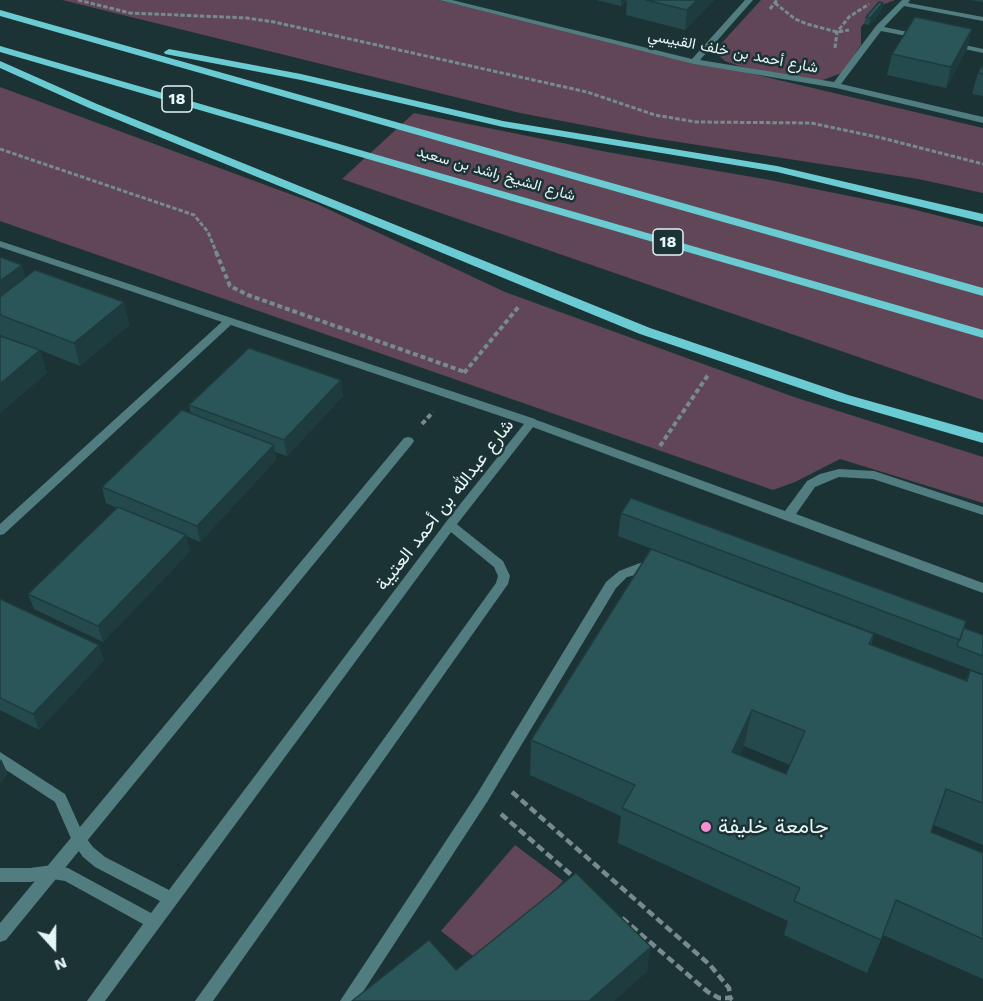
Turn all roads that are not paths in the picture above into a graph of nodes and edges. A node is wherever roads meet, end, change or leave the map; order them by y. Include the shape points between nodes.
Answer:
1 (443, 0) edge
2 (749, 0) edge
3 (904, 2) edge
4 (0, 13) edge
5 (983, 20) edge
6 (879, 28) junction
7 (72, 34) junction
8 (925, 38) edge
9 (948, 43) edge
10 (0, 49) edge
11 (983, 51) edge
12 (694, 62) junction
13 (0, 64) edge
14 (836, 85) junction
15 (983, 120) edge
16 (983, 218) edge
17 (0, 244) edge
18 (983, 292) edge
19 (229, 321) junction
20 (983, 334) edge
21 (531, 422) junction
22 (983, 438) edge
23 (408, 441) road end
24 (983, 511) edge
25 (788, 516) junction
26 (450, 525) junction
27 (0, 531) edge
28 (669, 570) edge
29 (983, 588) edge
30 (0, 758) edge
31 (78, 838) junction
32 (53, 872) junction
33 (0, 875) edge
34 (172, 899) junction
35 (155, 923) junction
36 (0, 935) edge
37 (95, 1001) edge
38 (203, 1001) edge
39 (348, 1001) edge

1 - 12 street, شارع أحمد بن خلف القبيسي
2 - 12 street
3 - 5 street
3 - 6 street
4 - 7 main road, شارع الشيخ راشد بن سعيد / 18
6 - 8 street
6 - 14 street
7 - 16 main road via 301,77 504,124 777,169
7 - 18 main road, شارع الشيخ راشد بن سعيد / 18
9 - 11 street
10 - 20 main road, شارع الشيخ راشد بن سعيد / 18
12 - 14 street, شارع أحمد بن خلف القبيسي
13 - 22 main road via 93,106 645,331 843,398
14 - 15 street, شارع أحمد بن خلف القبيسي
17 - 19 street, شارع عبدالله بن أحمد العتيبة
19 - 21 street, شارع عبدالله بن أحمد العتيبة
19 - 27 street
21 - 25 street
21 - 26 street, شارع عبدالله بن أحمد العتيبة
23 - 31 street
24 - 25 street via 874,475 839,472 811,483
25 - 29 street
26 - 34 street, شارع عبدالله بن أحمد العتيبة
26 - 38 street via 499,564 504,576 502,584
28 - 39 street via 640,568 623,574 611,585 483,798
30 - 31 street via 60,798
31 - 32 street
31 - 34 street via 100,862
32 - 33 street
32 - 35 street via 83,882
32 - 36 street
34 - 35 street, شارع عبدالله بن أحمد العتيبة
35 - 37 street, شارع عبدالله بن أحمد العتيبة

